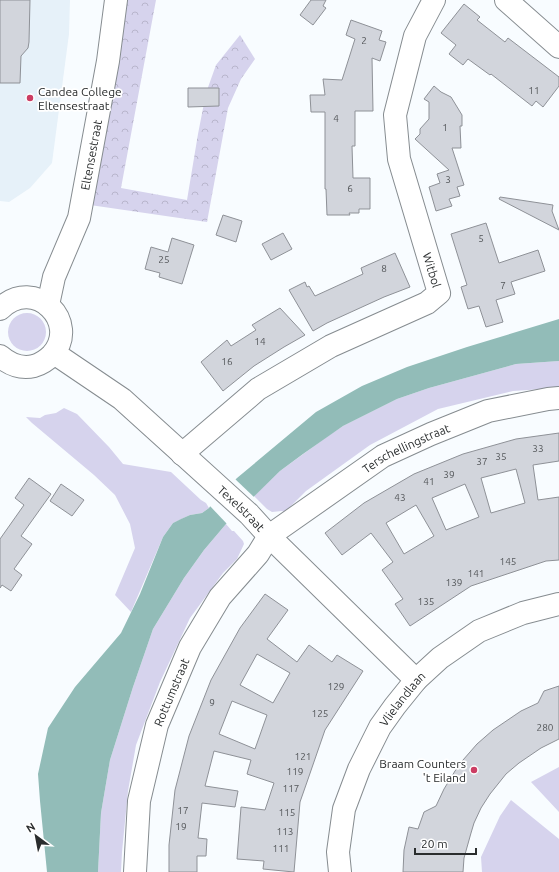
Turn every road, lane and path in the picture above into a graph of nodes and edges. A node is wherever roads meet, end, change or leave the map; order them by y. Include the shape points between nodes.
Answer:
1 (116, 0) edge
2 (434, 0) edge
3 (506, 0) edge
4 (559, 47) edge
5 (48, 305) junction
6 (0, 309) edge
7 (54, 353) junction
8 (1, 360) edge
9 (559, 398) edge
10 (182, 454) junction
11 (269, 536) junction
12 (559, 604) edge
13 (416, 680) junction
14 (135, 872) edge
15 (340, 872) edge

1 - 5 street, Eltensestraat via 108,61 79,218 54,278
2 - 10 street, Witbol via 415,36 395,115 399,159 439,293 428,303 331,346 258,389
3 - 4 street
5 - 6 street via 24,297 9,301
5 - 7 street via 57,316 60,325 60,340
7 - 8 street via 46,361 30,367 13,365
7 - 10 street, Texelstraat via 122,399
9 - 11 street, Terschellingstraat via 488,411 383,456
10 - 11 street, Texelstraat via 249,514
11 - 13 street, Texelstraat
11 - 14 street, Rottumstraat via 258,554 220,597 190,647 157,726 139,801
12 - 13 street, Vlielandlaan via 523,613 479,631 440,658
13 - 15 street, Vlielandlaan via 380,727 358,770 344,809 338,852

